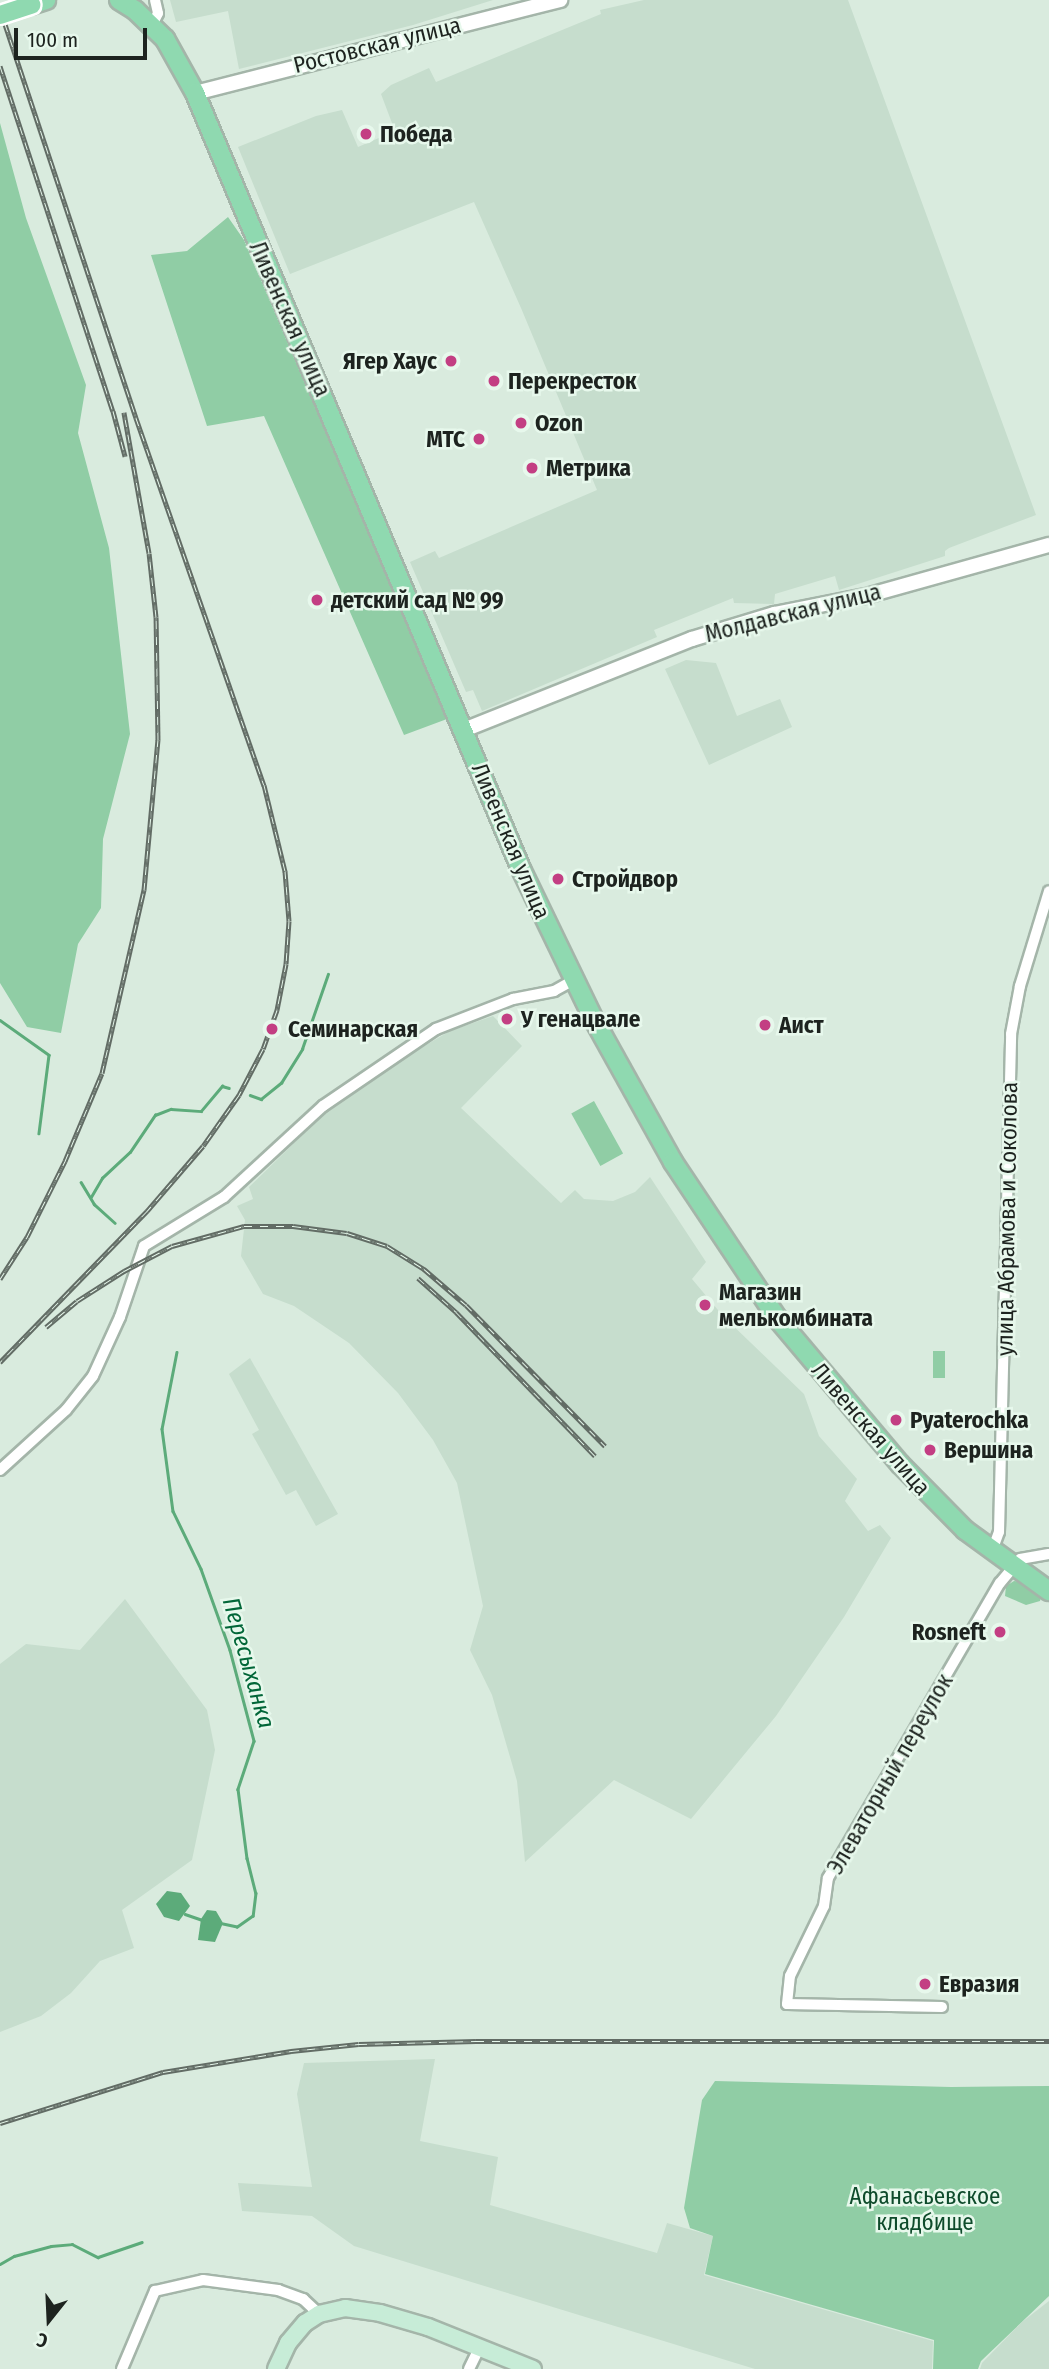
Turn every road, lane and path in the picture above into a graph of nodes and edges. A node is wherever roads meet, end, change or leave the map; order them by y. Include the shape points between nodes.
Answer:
1 (119, 0) edge
2 (155, 0) edge
3 (560, 0) edge
4 (38, 2) edge
5 (0, 15) edge
6 (152, 25) junction
7 (195, 93) junction
8 (1049, 545) edge
9 (464, 730) junction
10 (1049, 891) edge
11 (1043, 924) edge
12 (574, 980) junction
13 (0, 1470) edge
14 (992, 1551) junction
15 (1049, 1554) edge
16 (1013, 1566) junction
17 (1049, 1591) edge
18 (942, 2007) dead end
19 (319, 2314) junction
20 (480, 2346) junction
21 (122, 2369) edge
22 (276, 2369) edge
23 (469, 2369) edge
24 (533, 2369) edge

1 - 6 main road, Ливенская улица
2 - 6 street via 158,13
3 - 7 street, Ростовская улица
4 - 5 main road, bridge
6 - 7 main road, Ливенская улица via 176,56
7 - 9 main road, Ливенская улица
8 - 9 street, Молдавская улица via 692,639
9 - 12 main road, Ливенская улица via 521,869
10 - 11 street, улица Абрамова и Соколова
11 - 14 street, улица Абрамова и Соколова via 1020,986 1011,1034 999,1532
12 - 13 street via 436,1028 323,1107 224,1197 144,1246 120,1317 93,1376 66,1409
12 - 14 main road, Ливенская улица via 673,1162 758,1293 798,1346 928,1494
14 - 16 main road, Ливенская улица
15 - 16 street via 1020,1559
16 - 17 main road, Ливенская улица
16 - 18 street, Элеваторный переулок via 828,1878 824,1906 790,1976 787,2004
19 - 20 main road via 332,2309 361,2310
19 - 21 street via 303,2299 278,2290 203,2280 155,2291
19 - 22 main road via 295,2332
20 - 23 street
20 - 24 main road

